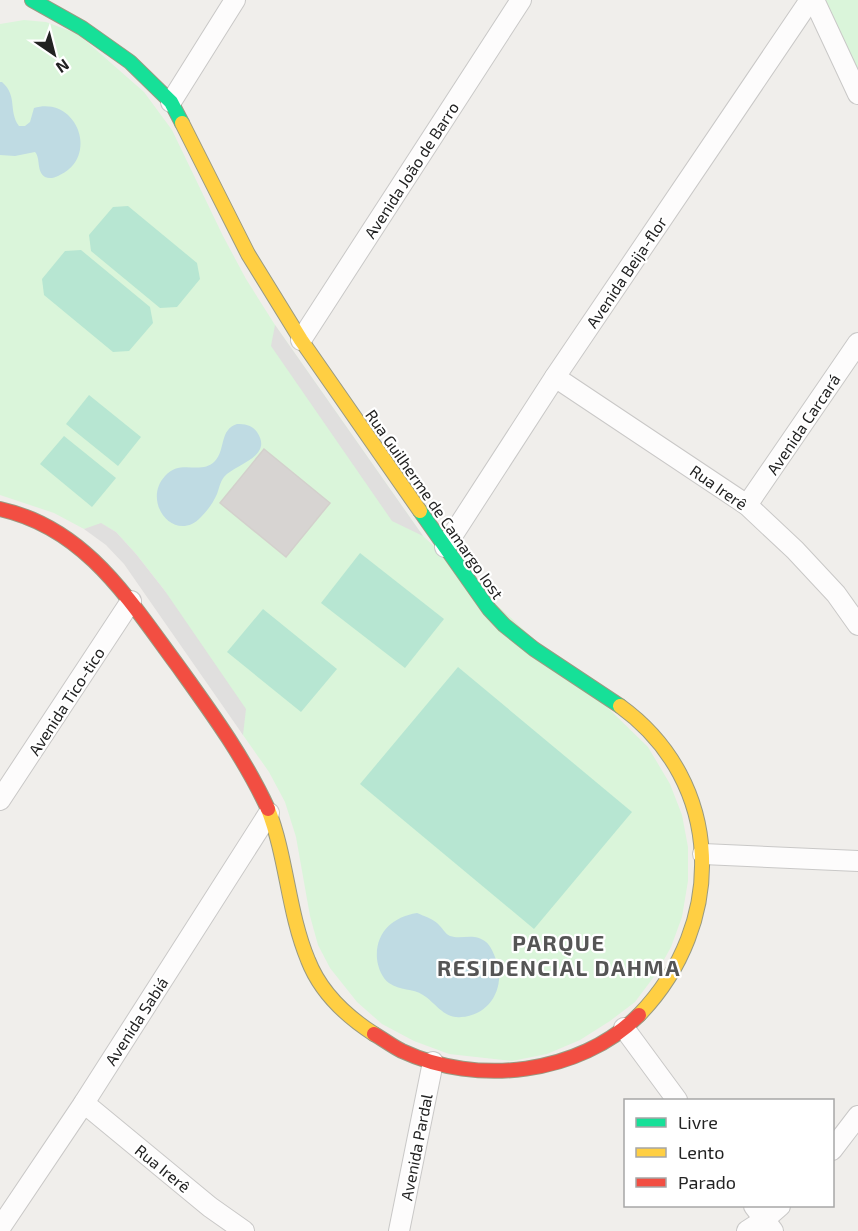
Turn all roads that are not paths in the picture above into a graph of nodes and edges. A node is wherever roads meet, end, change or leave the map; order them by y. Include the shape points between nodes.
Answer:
1 (32, 0) edge
2 (235, 0) edge
3 (521, 0) edge
4 (812, 0) edge
5 (858, 94) edge
6 (171, 102) junction
7 (301, 340) junction
8 (858, 343) edge
9 (555, 377) junction
10 (747, 505) junction
11 (0, 509) edge
12 (445, 547) junction
13 (131, 602) junction
14 (858, 625) edge
15 (0, 800) edge
16 (269, 813) junction
17 (703, 854) junction
18 (858, 861) edge
19 (624, 1028) junction
20 (433, 1062) junction
21 (676, 1099) edge
22 (84, 1103) junction
23 (858, 1116) edge
24 (834, 1147) edge
25 (779, 1207) edge
26 (764, 1219) edge
27 (0, 1228) edge
28 (244, 1231) edge
29 (399, 1231) edge
30 (747, 1231) edge

1 - 6 street, Rua Guilherme de Camargo Iost via 82,28 130,62
2 - 6 street
3 - 7 street, Avenida João de Barro
4 - 5 street
4 - 9 street, Avenida Beija-flor
6 - 7 street, Rua Guilherme de Camargo Iost via 248,254
7 - 12 street, Rua Guilherme de Camargo Iost
8 - 10 street, Avenida Carcará
9 - 10 street, Rua Irerê
9 - 12 street, Avenida Beija-flor
10 - 14 street, Rua Irerê via 836,594
11 - 13 street, Rua Guilherme de Camargo Iost via 28,516 82,549
12 - 17 street, Rua Guilherme de Camargo Iost via 489,609 518,638 627,711 652,734 673,760 688,790
13 - 15 street, Avenida Tico-tico
13 - 16 street, Rua Guilherme de Camargo Iost via 252,775
16 - 20 street, Rua Guilherme de Camargo Iost via 310,965 335,1002 360,1025 399,1050
16 - 22 street, Avenida Sabiá
17 - 18 street
17 - 19 street, Rua Guilherme de Camargo Iost via 701,891 682,956 665,985
19 - 20 street, Rua Guilherme de Camargo Iost via 587,1050 555,1063 522,1070 488,1071
19 - 21 street
20 - 29 street, Avenida Pardal
22 - 27 street, Avenida Sabiá
22 - 28 street, Rua Irerê
23 - 24 street
25 - 26 street
26 - 30 street

